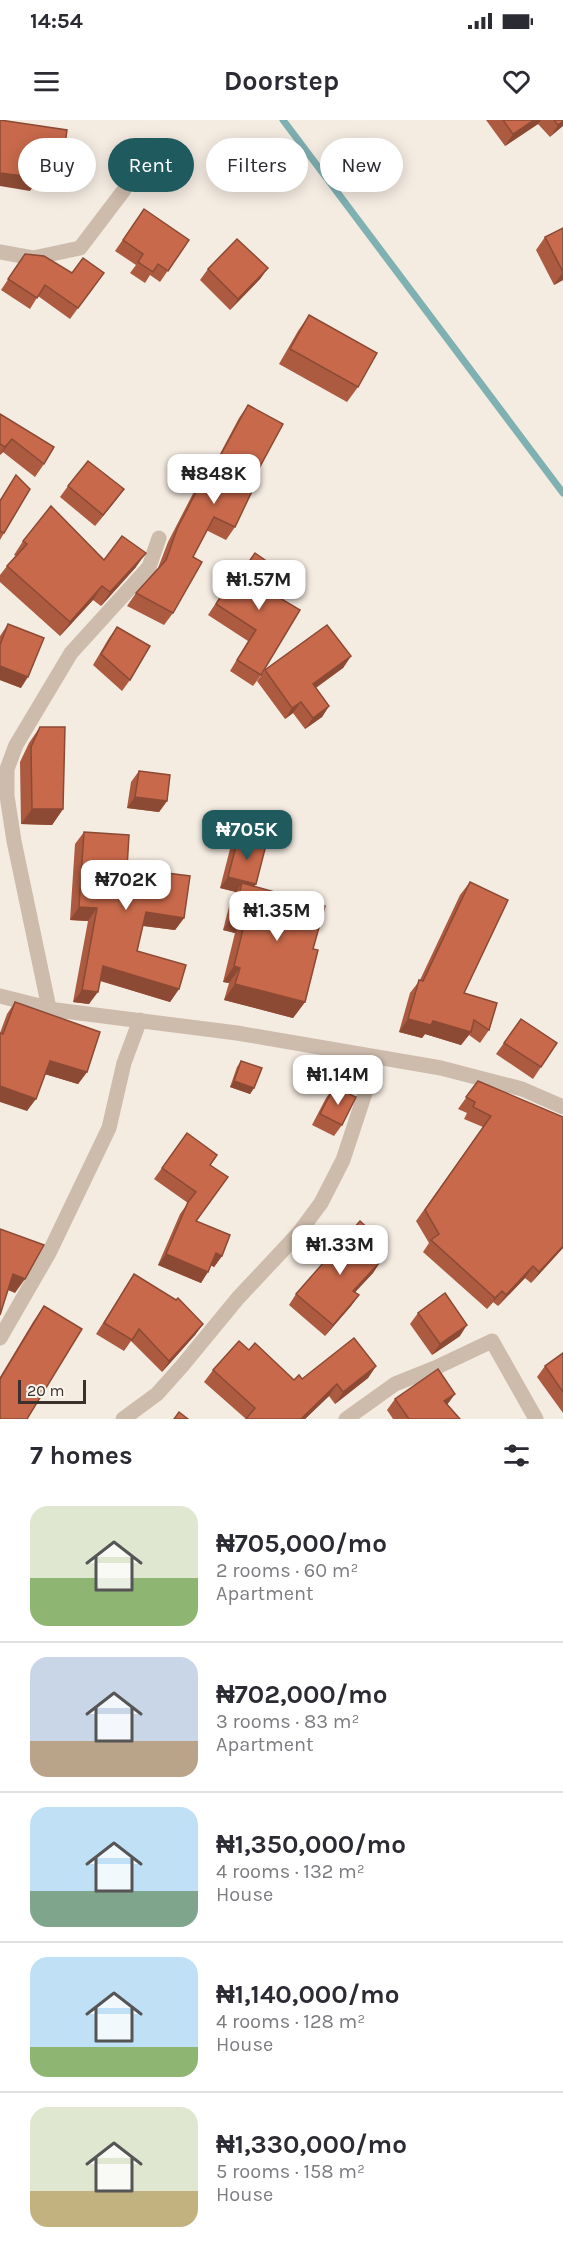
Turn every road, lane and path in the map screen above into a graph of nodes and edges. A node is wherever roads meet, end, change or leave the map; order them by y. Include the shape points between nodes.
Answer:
1 (122, 192) edge
2 (0, 252) edge
3 (159, 538) dead end
4 (0, 996) edge
5 (49, 1008) junction
6 (140, 1020) junction
7 (377, 1057) junction
8 (563, 1107) edge
9 (0, 1338) edge
10 (123, 1419) edge
11 (346, 1419) edge
12 (536, 1419) edge

1 - 2 street via 80,248 33,258
3 - 5 street via 148,567 71,653 16,745 7,769 14,841
4 - 5 street
5 - 6 street
6 - 7 street
6 - 9 street via 124,1063 109,1128 49,1253
7 - 8 street via 441,1068 522,1089
7 - 10 street via 343,1161 321,1203 157,1394
11 - 12 street via 395,1384 492,1341

